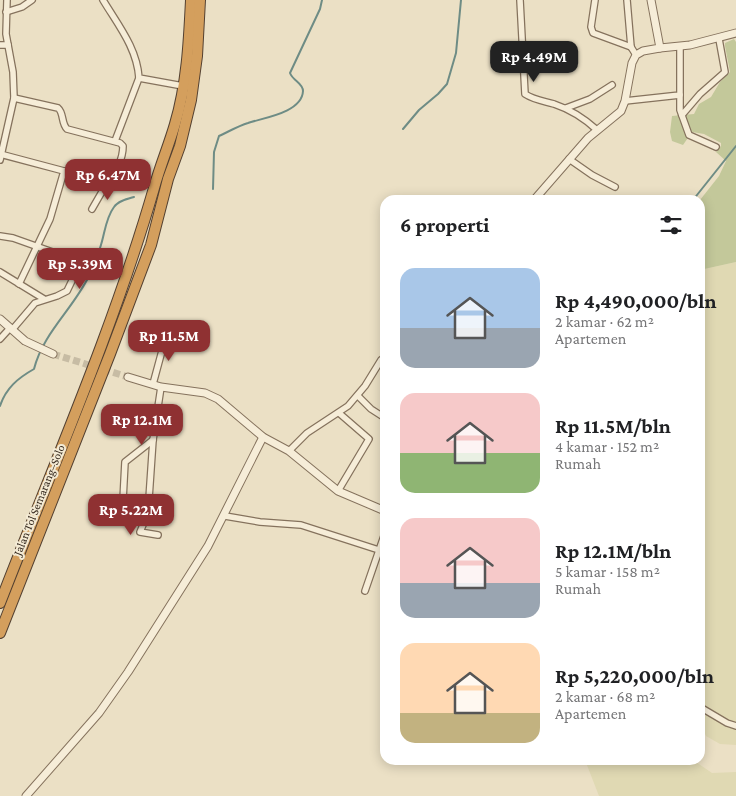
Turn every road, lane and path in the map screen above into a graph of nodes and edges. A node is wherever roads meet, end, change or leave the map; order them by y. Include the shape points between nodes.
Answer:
1 (7, 0) edge
2 (32, 0) edge
3 (103, 0) edge
4 (191, 0) edge
5 (200, 0) edge
6 (520, 0) edge
7 (595, 0) edge
8 (627, 0) edge
9 (651, 0) edge
10 (6, 12) junction
11 (736, 33) edge
12 (718, 38) junction
13 (0, 45) edge
14 (8, 45) junction
15 (680, 46) junction
16 (631, 47) junction
17 (660, 48) junction
18 (636, 55) junction
19 (139, 78) junction
20 (183, 86) junction
21 (612, 86) dead end
22 (680, 95) junction
23 (14, 98) junction
24 (625, 101) junction
25 (566, 108) junction
26 (682, 115) junction
27 (597, 130) junction
28 (115, 142) junction
29 (716, 147) dead end
30 (0, 156) edge
31 (569, 159) junction
32 (64, 171) junction
33 (107, 183) junction
34 (615, 187) dead end
35 (538, 195) edge
36 (92, 209) dead end
37 (0, 236) edge
38 (37, 247) junction
39 (0, 272) edge
40 (19, 284) junction
41 (44, 299) junction
42 (0, 319) edge
43 (11, 329) junction
44 (166, 336) dead end
45 (0, 339) edge
46 (53, 354) tunnel mouth
47 (380, 362) edge
48 (128, 377) tunnel mouth
49 (153, 384) junction
50 (161, 387) junction
51 (358, 396) junction
52 (340, 413) junction
53 (380, 415) edge
54 (262, 438) junction
55 (153, 440) junction
56 (289, 452) junction
57 (338, 491) junction
58 (123, 500) dead end
59 (380, 509) edge
60 (224, 516) junction
61 (158, 535) dead end
62 (380, 550) edge
63 (380, 556) edge
64 (365, 591) dead end
65 (0, 603) edge
66 (0, 633) edge
67 (705, 710) edge
68 (736, 726) edge
69 (26, 796) edge

1 - 10 street
2 - 10 street
3 - 19 street via 133,50
4 - 20 highway, Jalan Tol Semarang–Solo
5 - 66 highway, Jalan Tol Semarang–Solo via 191,100 151,244
6 - 25 street via 524,92 532,98
7 - 16 street via 591,27 594,33
8 - 16 street
9 - 17 street
10 - 14 street
11 - 12 street
12 - 15 street
12 - 26 street via 725,72
13 - 14 street
14 - 23 street
15 - 17 street
15 - 22 street
16 - 18 street
17 - 18 street
18 - 24 street
19 - 20 street
19 - 28 street
20 - 65 highway, Jalan Tol Semarang–Solo via 176,123 137,248
21 - 25 street via 590,100
22 - 24 street
22 - 26 street
23 - 28 street via 58,108 67,128
23 - 30 street
24 - 27 street via 620,113
25 - 27 street
26 - 29 street via 690,136
27 - 31 street
28 - 33 street via 122,144 123,148 114,174
30 - 32 street
31 - 34 street
31 - 35 street
32 - 33 street
32 - 38 street via 50,220
33 - 36 street
37 - 38 street
38 - 40 street
38 - 41 street via 80,264 67,291
39 - 40 street
40 - 41 street
41 - 43 street via 33,304
42 - 43 street
43 - 45 street
43 - 46 street via 34,346
44 - 49 street
47 - 51 street
48 - 49 street
49 - 50 street
50 - 54 street via 195,391 218,399
50 - 55 street
51 - 52 street
51 - 53 street
52 - 56 street via 307,434
52 - 57 street via 369,440
54 - 56 street
54 - 60 street
55 - 58 street via 125,462
55 - 61 street via 148,513 140,532
56 - 57 street
57 - 59 street
60 - 62 street via 301,525
60 - 69 street via 204,554 128,672 94,719
63 - 64 street
67 - 68 street

